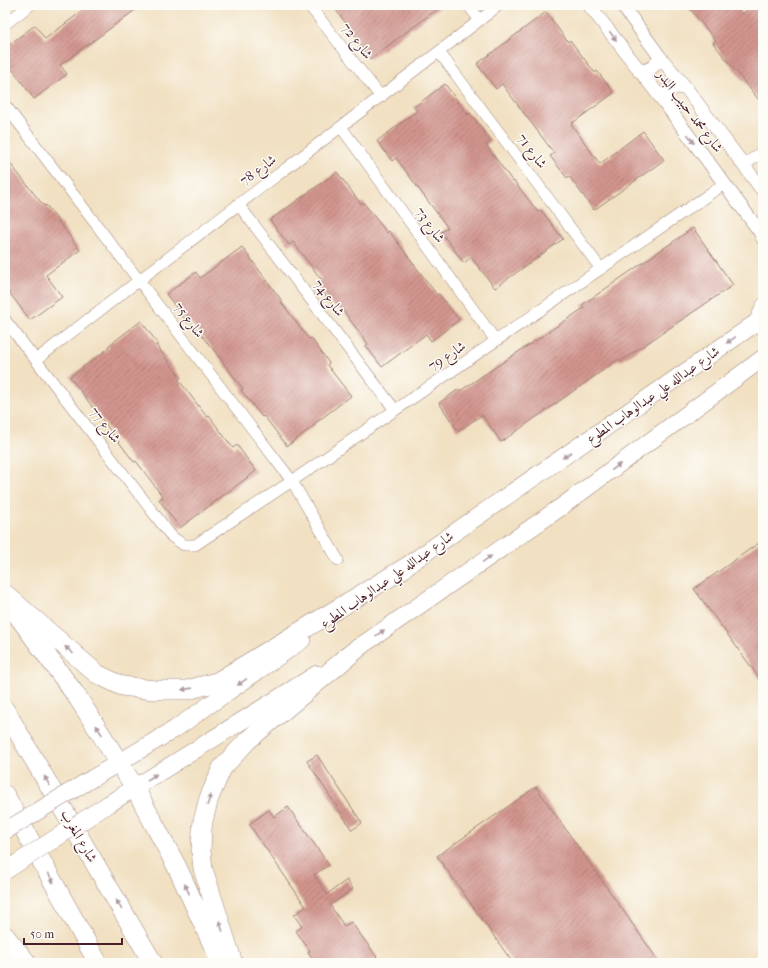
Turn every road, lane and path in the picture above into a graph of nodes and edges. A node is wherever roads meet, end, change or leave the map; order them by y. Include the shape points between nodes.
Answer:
1 (30, 5) edge
2 (309, 5) edge
3 (468, 5) edge
4 (499, 5) edge
5 (589, 5) edge
6 (622, 5) edge
7 (480, 20) junction
8 (5, 24) edge
9 (439, 52) junction
10 (660, 57) junction
11 (639, 71) junction
12 (686, 88) junction
13 (382, 97) junction
14 (664, 102) junction
15 (5, 105) edge
16 (340, 127) junction
17 (763, 151) edge
18 (743, 166) junction
19 (724, 184) junction
20 (763, 191) edge
21 (238, 204) junction
22 (762, 235) edge
23 (601, 269) junction
24 (139, 280) junction
25 (763, 305) edge
26 (5, 320) edge
27 (759, 321) edge
28 (496, 341) junction
29 (763, 358) edge
30 (36, 360) junction
31 (395, 410) junction
32 (292, 481) junction
33 (184, 545) joint
34 (338, 560) dead end
35 (403, 569) junction
36 (5, 594) edge
37 (5, 599) edge
38 (357, 649) junction
39 (5, 710) edge
40 (119, 763) junction
41 (135, 788) junction
42 (5, 794) edge
43 (5, 831) edge
44 (5, 871) edge
45 (5, 936) edge
46 (27, 963) edge
47 (98, 963) edge
48 (153, 963) edge
49 (221, 963) edge
50 (233, 963) edge

1 - 8 street
2 - 13 street, شارع 72
3 - 7 street
4 - 7 street, شارع 78
5 -> 11 street, شارع محمد حبيب البدر
6 - 10 street, شارع محمد حبيب البدر
7 - 9 street, شارع 78
9 - 13 street, شارع 78
9 - 23 street, شارع 71
10 - 11 street via 656,65 648,70
10 - 12 street, شارع محمد حبيب البدر
11 - 14 street, شارع محمد حبيب البدر
12 - 14 street via 676,87 667,92
12 - 18 street, شارع محمد حبيب البدر
13 - 16 street, شارع 78
14 -> 19 street, شارع محمد حبيب البدر
15 - 24 street, شارع 75
16 - 21 street, شارع 78
16 - 28 street, شارع 73
17 - 18 street
18 - 20 street, شارع محمد حبيب البدر
19 - 22 street, شارع محمد حبيب البدر
19 - 23 street, شارع 79
21 - 24 street, شارع 78
21 - 31 street, شارع 74
23 - 28 street, شارع 79
24 - 30 street, شارع 78
24 - 32 street, شارع 75
25 - 27 street
26 - 30 street, شارع 77
27 -> 35 main road, شارع عبدالله علي عبدالوهاب المطوع
28 - 31 street, شارع 79
38 -> 29 main road via 561,507
30 - 33 street, شارع 77 via 172,537
31 - 32 street, شارع 79
32 - 33 street, شارع 79 via 195,545
32 - 34 street, شارع 75
35 -> 36 highway via 217,682 187,690 154,690 122,686 97,674
35 -> 40 main road, شارع عبدالله علي عبدالوهاب المطوع via 175,729
40 -> 37 highway via 78,698
41 -> 38 main road
50 -> 38 highway via 203,869 202,830 210,798 222,768 248,740
48 -> 39 highway, شارع المغرب
40 - 41 highway
40 - 43 main road, شارع عبدالله علي عبدالوهاب المطوع, bridge
41 - 44 main road, bridge
49 -> 41 highway via 178,869
42 -> 47 highway
45 - 46 highway

